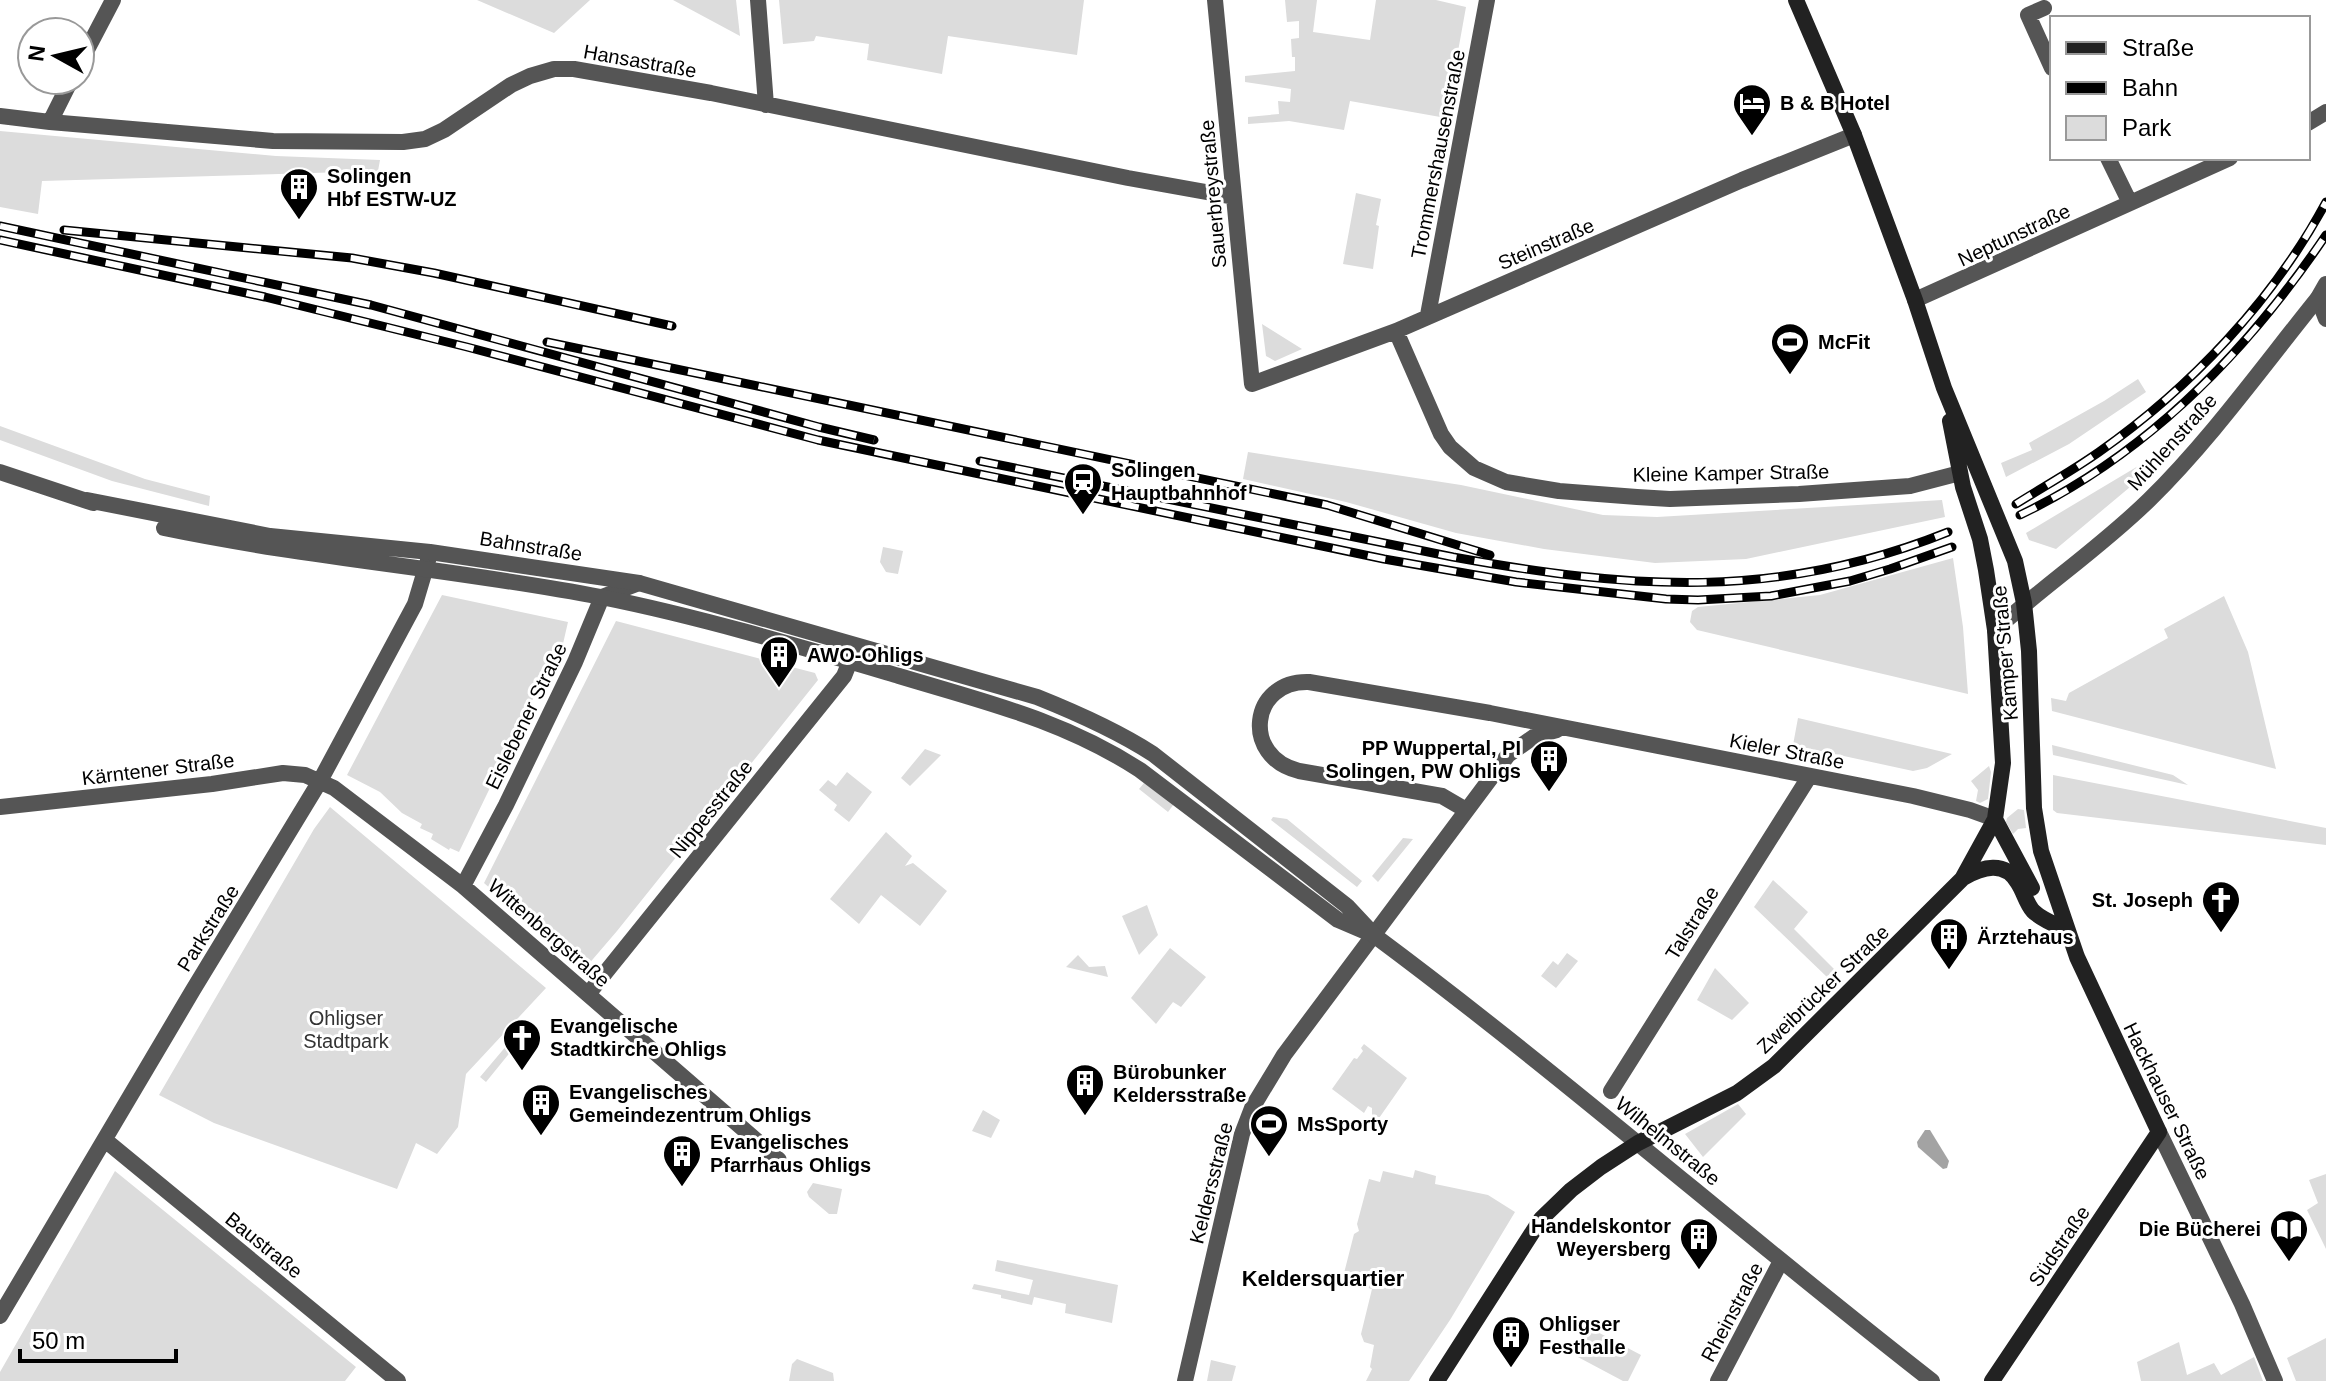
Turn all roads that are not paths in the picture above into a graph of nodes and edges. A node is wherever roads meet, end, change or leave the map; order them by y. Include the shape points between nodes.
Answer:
1 (113, 0) edge
2 (758, 0) edge
3 (1215, 0) edge
4 (1487, 0) edge
5 (1796, 0) edge
6 (2044, 8) dead end
7 (96, 32) edge
8 (2050, 64) edge
9 (63, 96) edge
10 (766, 105) junction
11 (0, 116) edge
12 (50, 122) junction
13 (1854, 135) junction
14 (2109, 160) edge
15 (2226, 160) edge
16 (1234, 197) junction
17 (2130, 203) junction
18 (2322, 291) edge
19 (1915, 300) junction
20 (1428, 315) junction
21 (2326, 319) edge
22 (1396, 331) junction
23 (1252, 384) joint
24 (1944, 388) junction
25 (0, 472) edge
26 (1962, 480) junction
27 (87, 500) junction
28 (430, 552) junction
29 (427, 570) junction
30 (639, 583) junction
31 (602, 597) junction
32 (2024, 603) junction
33 (1995, 630) junction
34 (854, 654) junction
35 (961, 676) joint
36 (957, 694) joint
37 (1570, 729) junction
38 (1809, 777) junction
39 (320, 781) junction
40 (0, 807) edge
41 (1466, 810) junction
42 (1995, 819) junction
43 (2037, 833) joint
44 (1962, 879) junction
45 (463, 886) junction
46 (2050, 922) junction
47 (2067, 930) junction
48 (1375, 936) junction
49 (589, 993) junction
50 (1611, 1091) dead end
51 (2159, 1132) junction
52 (105, 1140) junction
53 (1638, 1143) junction
54 (779, 1160) dead end
55 (1781, 1261) junction
56 (0, 1316) edge
57 (398, 1381) edge
58 (1185, 1381) edge
59 (1437, 1381) edge
60 (1718, 1381) edge
61 (1932, 1381) edge
62 (1992, 1381) edge
63 (2275, 1381) edge

1 - 7 street
2 - 10 street
3 - 16 street, Sauerbreystraße
4 - 20 street, Trommershausenstraße
5 - 13 main road, Kamper Straße
6 - 8 street via 2028,15
9 - 12 street
10 - 12 street, Hansastraße via 597,72 554,69 511,85 444,130 403,142 273,141
10 - 16 street, Hansastraße
11 - 12 street, Hansastraße
13 - 19 main road, Kamper Straße
13 - 20 street, Steinstraße
14 - 17 street
15 - 17 street, Neptunstraße
16 - 23 street, Sauerbreystraße
17 - 19 street, Neptunstraße
18 - 21 street
18 - 32 street, Mühlenstraße via 2159,489 2090,553
19 - 24 main road, Kamper Straße
20 - 22 street, Steinstraße
22 - 23 street, Steinstraße
22 - 26 street, Kleine Kamper Straße via 1450,447 1474,468 1506,482 1670,499
24 - 26 main road, Kamper Straße
24 - 32 main road, Kamper Straße via 2015,561
25 - 27 street, Bahnstraße
26 - 33 main road, Kamper Straße via 1980,539
27 - 28 street, Bahnstraße via 270,536
27 - 29 street, Bahnstraße via 154,526
28 - 29 street, Parkstraße
28 - 30 street, Bahnstraße
29 - 31 street, Bahnstraße
29 - 39 street, Parkstraße via 415,604
30 - 31 street
30 - 34 street, Bahnstraße
31 - 34 street, Bahnstraße
31 - 45 street, Eislebener Straße via 554,707
32 - 33 street, Mühlenstraße
32 - 43 main road, Kamper Straße
33 - 42 main road, Kamper Straße via 2003,763
34 - 35 street, Bahnstraße
34 - 36 street, Bahnstraße
34 - 49 street, Nippesstraße via 844,676
35 - 48 street, Wilhelmstraße via 1037,697 1130,739 1347,906
36 - 48 street, Wilhelmstraße via 1033,716 1117,756 1338,920
37 - 38 street, Kieler Straße
37 - 41 street, Kieler Straße via 1523,742
37 - 41 street, Kieler Straße via 1301,682 1274,693 1262,711 1261,738 1284,766 1430,793
38 - 42 street, Kieler Straße via 1913,796
38 - 50 street, Talstraße
39 - 40 street, Kärntener Straße via 283,773
39 - 45 street, Wittenbergstraße
39 - 52 street, Parkstraße
41 - 48 street, Kieler Straße
42 - 44 main road, Zweibrücker Straße
42 - 46 main road
43 - 47 main road, Hackhauser Straße
44 - 46 main road via 1986,867 2010,873 2034,912
44 - 53 main road, Zweibrücker Straße via 1774,1066 1737,1093
45 - 49 street, Wittenbergstraße
46 - 47 main road
47 - 51 main road, Hackhauser Straße
48 - 53 street, Wilhelmstraße
48 - 58 street, Keldersstraße via 1284,1055 1248,1117
49 - 54 street, Wittenbergstraße
51 - 62 main road, Südstraße
51 - 63 street, Hackhauser Straße
52 - 56 street, Parkstraße
52 - 57 street, Baustraße
53 - 55 street, Wilhelmstraße
53 - 59 main road via 1591,1174 1541,1219
55 - 60 street, Rheinstraße
55 - 61 street, Wilhelmstraße

